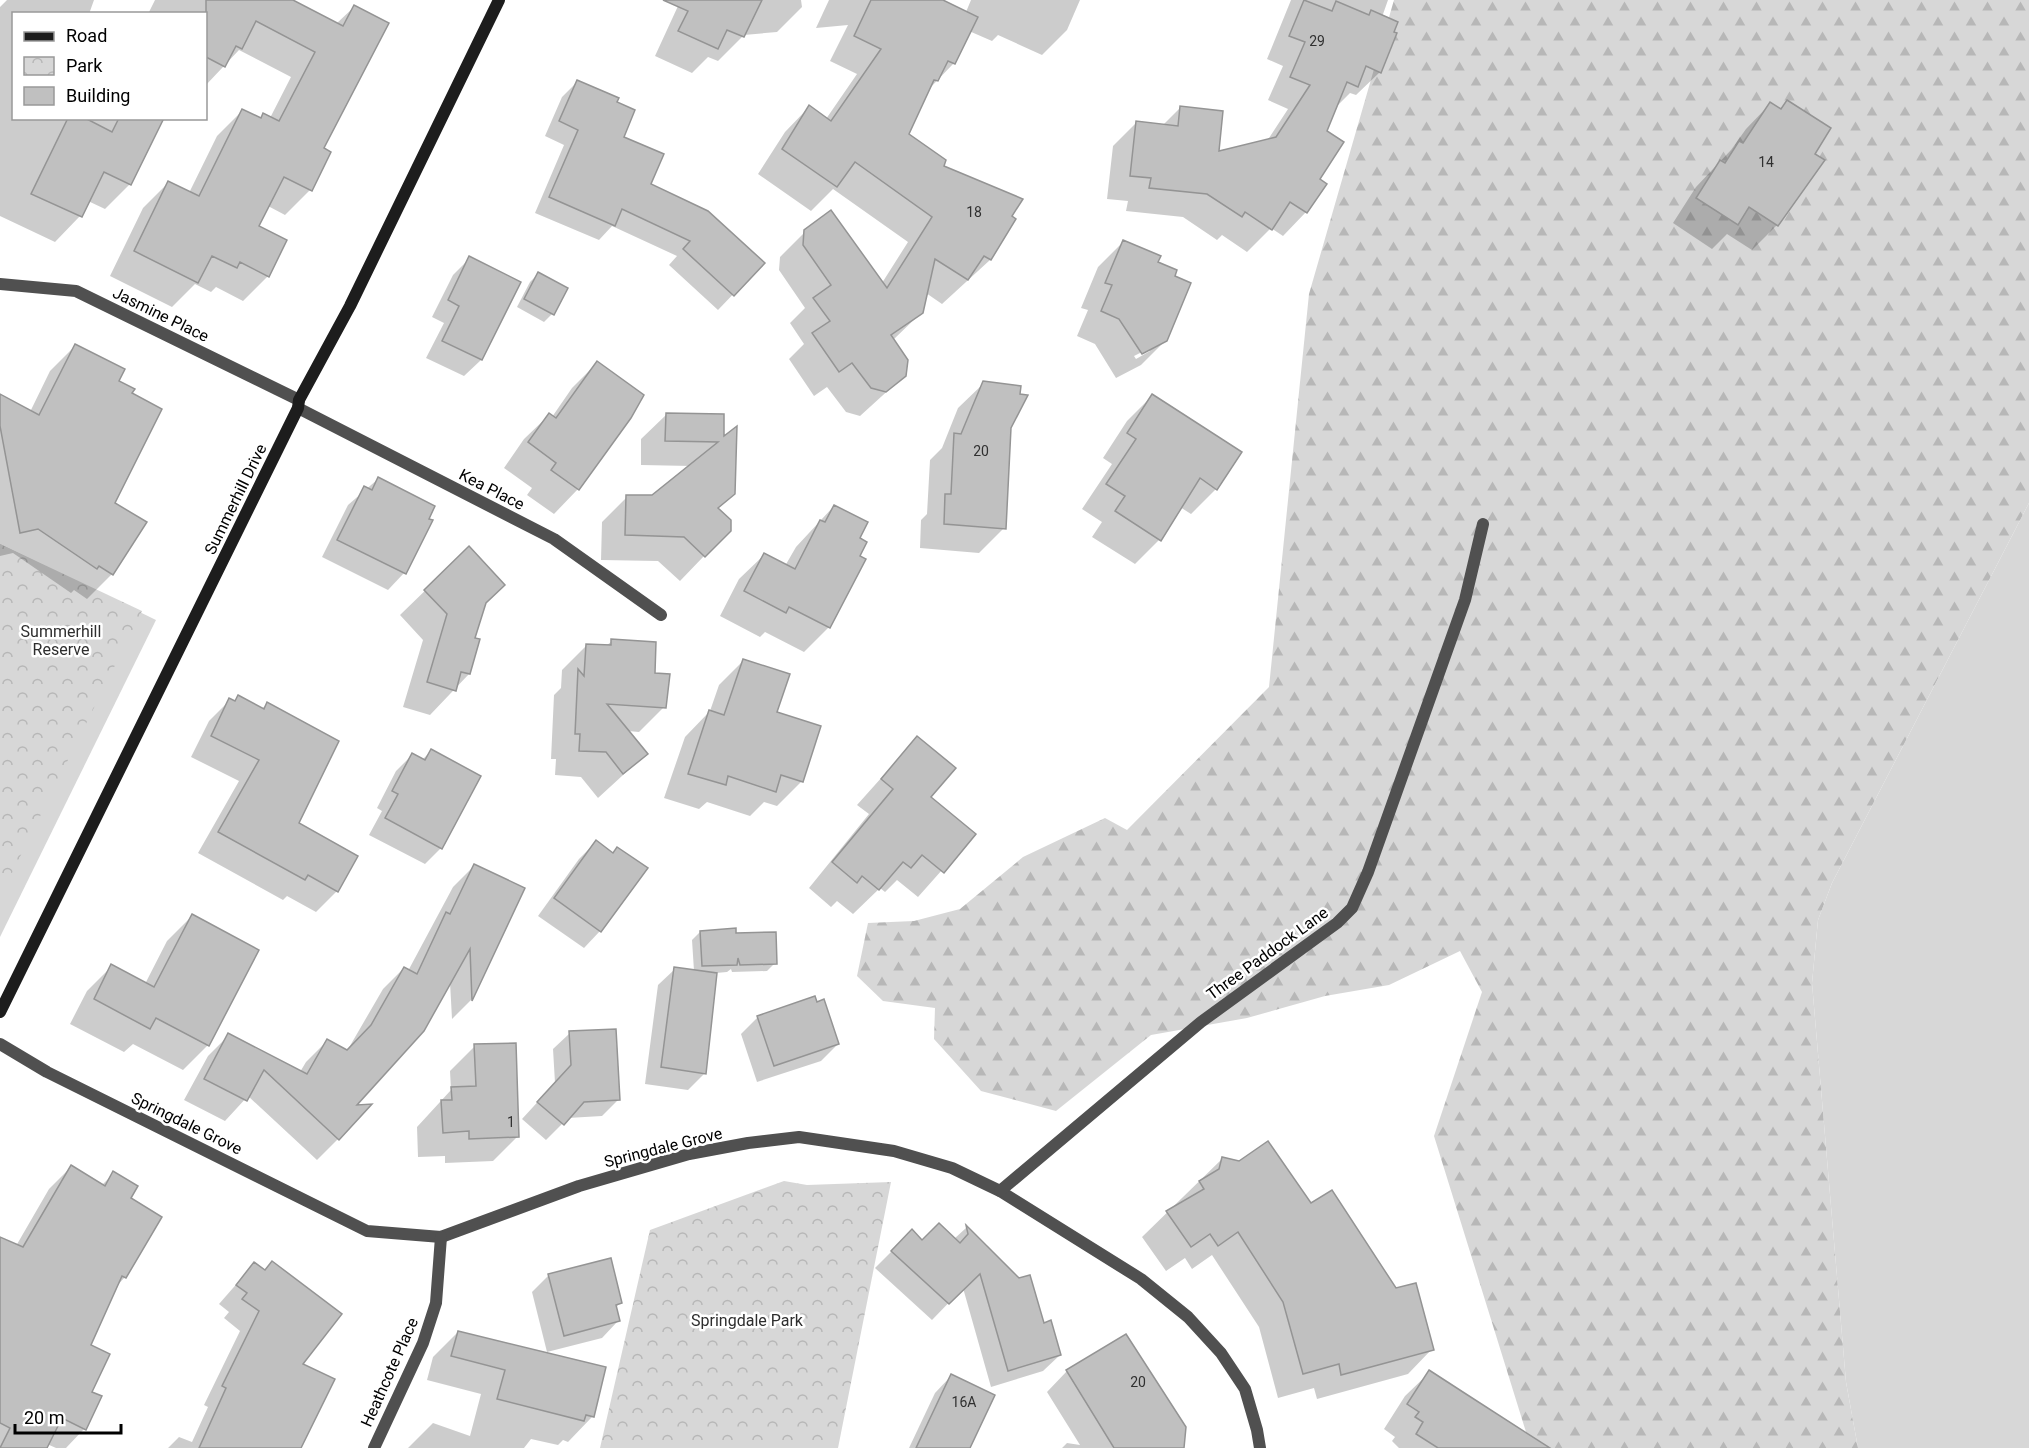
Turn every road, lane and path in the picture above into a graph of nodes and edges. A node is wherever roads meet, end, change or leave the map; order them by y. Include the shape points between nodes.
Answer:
1 (499, 0) edge
2 (0, 284) edge
3 (299, 404) junction
4 (1483, 524) dead end
5 (661, 615) dead end
6 (0, 1012) edge
7 (0, 1044) edge
8 (1000, 1191) junction
9 (441, 1237) junction
10 (374, 1448) edge
11 (1260, 1448) edge

1 - 3 main road, Summerhill Drive
2 - 3 street, Jasmine Place via 76,291
3 - 5 street, Kea Place via 554,539
3 - 6 main road, Summerhill Drive
4 - 8 street, Three Paddock Lane via 1465,600 1352,908 1320,938 1201,1022
7 - 9 street, Springdale Grove via 47,1072 367,1231
8 - 9 street, Springdale Grove via 951,1168 894,1151 799,1137 689,1154 579,1186
8 - 11 street, Springdale Grove via 1141,1279 1188,1317 1221,1353 1245,1389
9 - 10 street, Heathcote Place via 436,1303 423,1343

